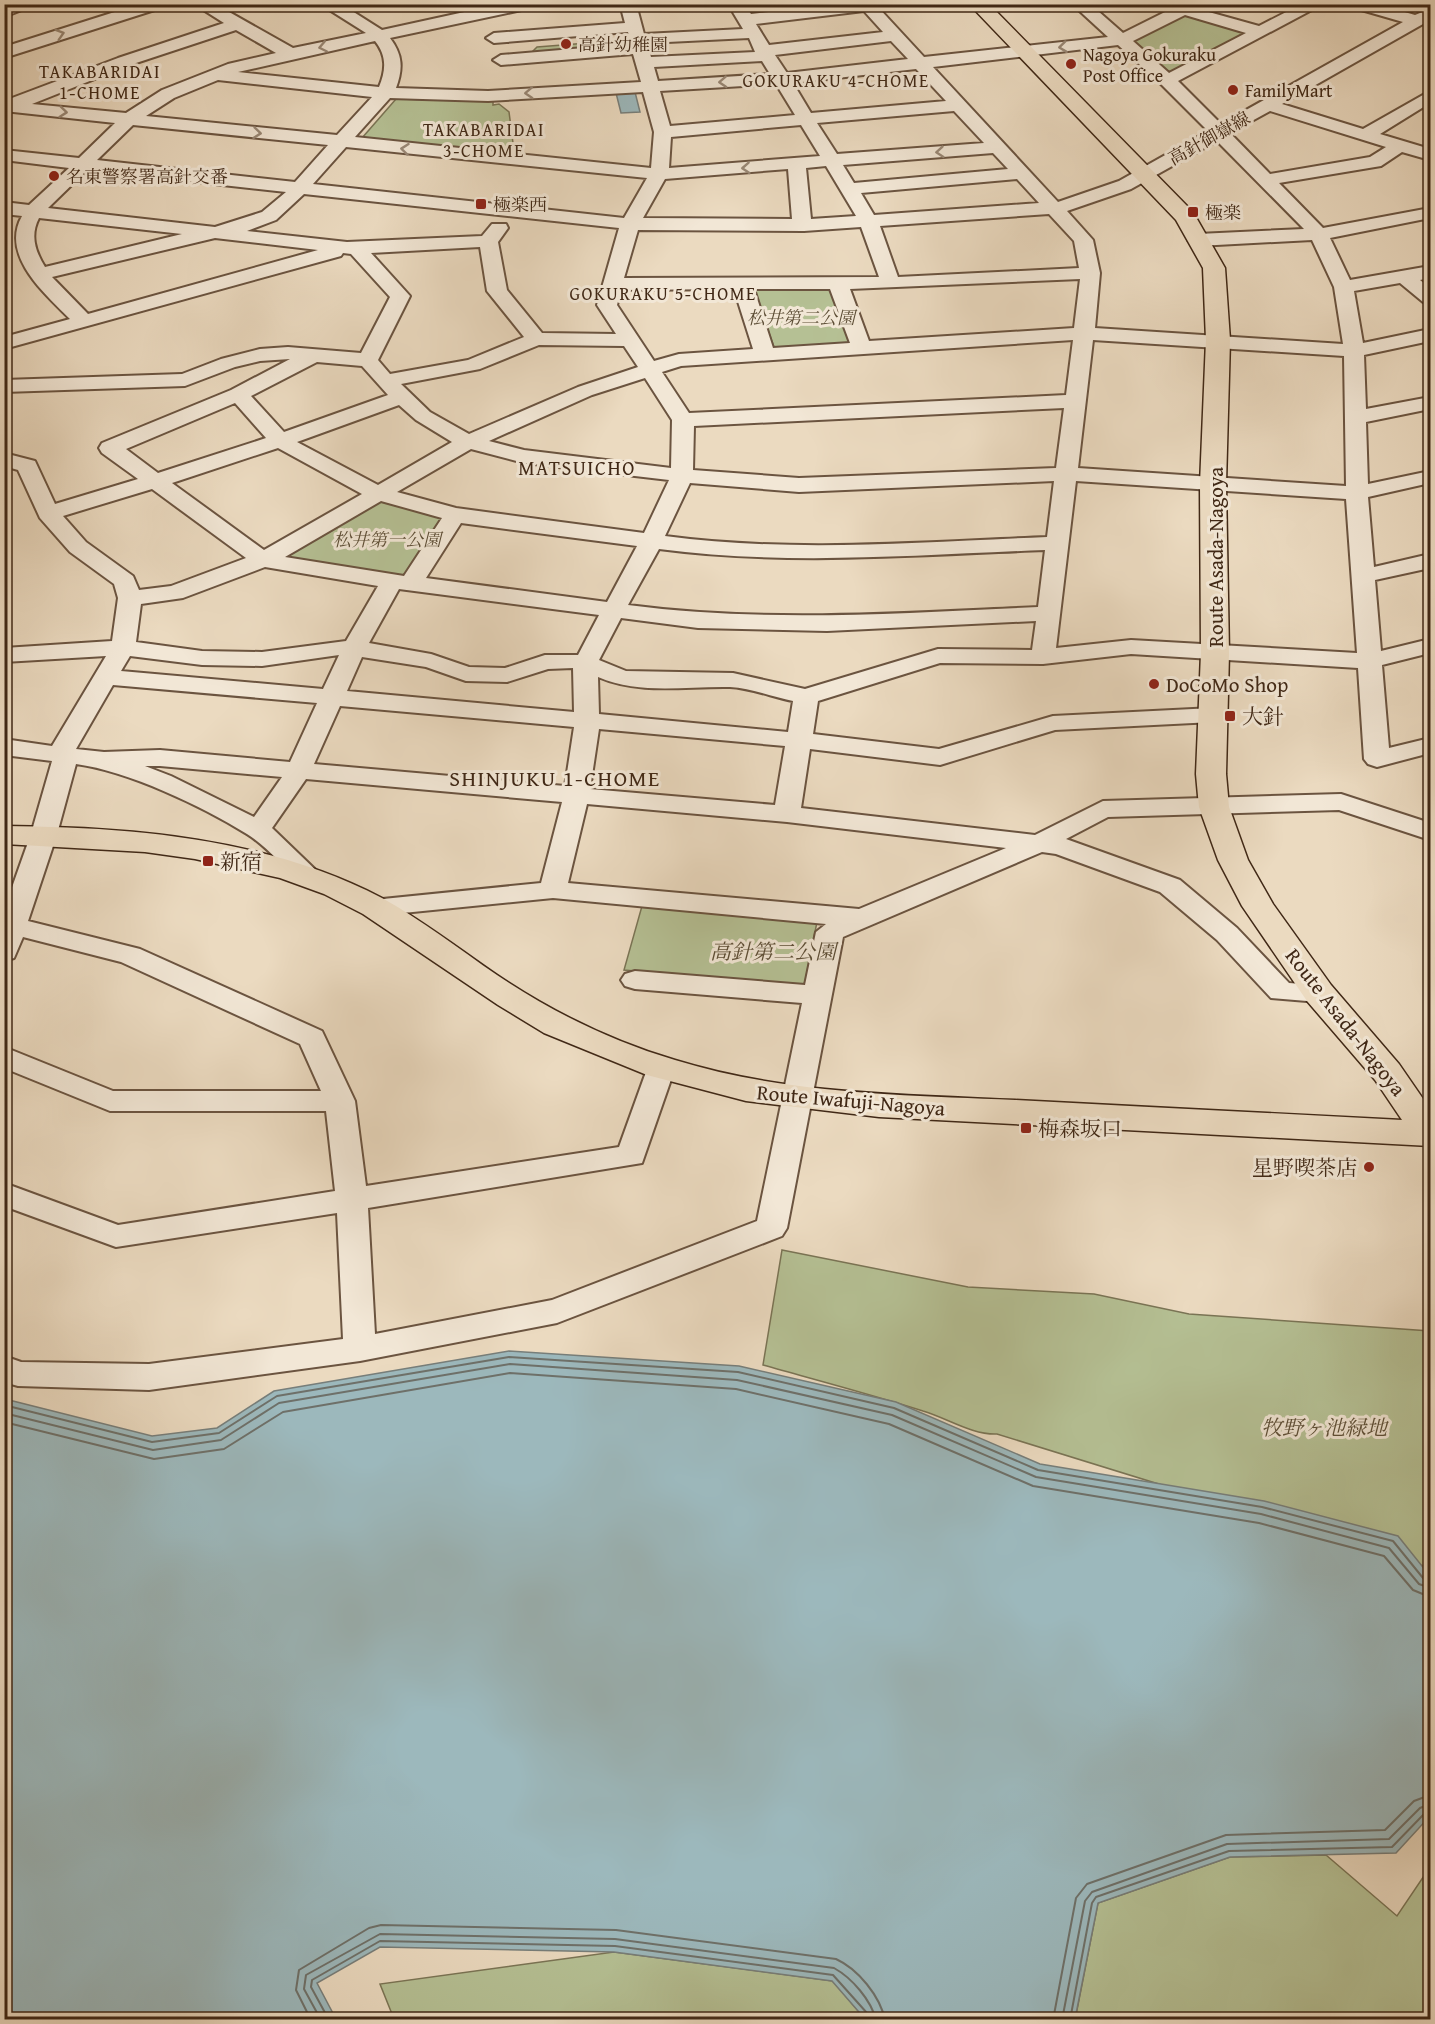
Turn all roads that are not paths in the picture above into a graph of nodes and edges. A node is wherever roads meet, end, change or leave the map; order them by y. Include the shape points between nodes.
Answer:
1 (29, 4) edge
2 (158, 4) edge
3 (202, 4) edge
4 (328, 4) edge
5 (447, 4) edge
6 (526, 4) edge
7 (628, 4) edge
8 (978, 4) edge
9 (1080, 4) edge
10 (1315, 4) edge
11 (1357, 4) edge
12 (867, 5) edge
13 (1190, 7) edge
14 (4, 12) edge
15 (467, 16) junction
16 (1424, 17) edge
17 (745, 19) edge
18 (239, 24) junction
19 (1262, 32) junction
20 (14, 33) dead end
21 (380, 34) junction
22 (894, 36) junction
23 (494, 38) junction
24 (1122, 40) junction
25 (34, 42) junction
26 (639, 44) junction
27 (1023, 52) junction
28 (4, 53) edge
29 (765, 53) junction
30 (291, 54) junction
31 (501, 60) junction
32 (923, 64) junction
33 (216, 75) junction
34 (780, 79) junction
35 (1167, 80) junction
36 (650, 86) junction
37 (385, 93) junction
38 (488, 96) junction
39 (1431, 96) edge
40 (958, 105) junction
41 (1268, 105) junction
42 (8, 106) edge
43 (129, 119) junction
44 (807, 121) junction
45 (663, 132) junction
46 (1219, 132) junction
47 (1365, 135) junction
48 (340, 142) junction
49 (1400, 146) junction
50 (998, 147) junction
51 (4, 155) edge
52 (1431, 155) edge
53 (832, 162) junction
54 (84, 164) junction
55 (797, 165) junction
56 (1021, 173) junction
57 (658, 174) junction
58 (1145, 174) junction
59 (1266, 180) junction
60 (301, 189) junction
61 (848, 189) junction
62 (4, 208) edge
63 (1055, 208) junction
64 (33, 212) junction
65 (512, 212) junction
66 (1431, 213) edge
67 (869, 222) junction
68 (630, 224) junction
69 (804, 225) junction
70 (217, 232) junction
71 (1319, 234) junction
72 (1198, 240) junction
73 (488, 241) junction
74 (352, 248) junction
75 (1431, 272) edge
76 (1089, 273) junction
77 (38, 274) junction
78 (1405, 277) junction
79 (742, 283) junction
80 (838, 283) junction
81 (891, 283) junction
82 (614, 284) junction
83 (1344, 287) junction
84 (1431, 298) edge
85 (85, 322) junction
86 (1084, 333) junction
87 (1431, 335) edge
88 (536, 339) junction
89 (631, 340) junction
90 (1218, 340) junction
91 (4, 343) edge
92 (862, 349) junction
93 (1354, 351) junction
94 (765, 355) junction
95 (312, 356) junction
96 (368, 360) junction
97 (651, 369) junction
98 (386, 381) junction
99 (4, 386) edge
100 (238, 394) junction
101 (403, 397) junction
102 (1077, 401) junction
103 (1431, 403) edge
104 (1355, 418) junction
105 (683, 420) junction
106 (282, 442) junction
107 (468, 442) junction
108 (4, 459) edge
109 (1068, 474) junction
110 (682, 476) junction
111 (1431, 477) edge
112 (155, 483) junction
113 (1213, 484) junction
114 (1357, 492) junction
115 (379, 494) junction
116 (48, 513) junction
117 (454, 515) junction
118 (651, 542) junction
119 (1059, 543) junction
120 (264, 560) junction
121 (1431, 561) edge
122 (1364, 576) junction
123 (402, 581) junction
124 (130, 598) junction
125 (615, 609) junction
126 (1050, 613) junction
127 (1431, 646) edge
128 (123, 648) junction
129 (354, 648) junction
130 (1215, 653) junction
131 (4, 655) edge
132 (1043, 657) junction
133 (1369, 661) junction
134 (585, 663) junction
135 (107, 677) junction
136 (806, 697) junction
137 (331, 700) junction
138 (1213, 715) junction
139 (587, 723) junction
140 (798, 740) junction
141 (1431, 746) edge
142 (4, 747) edge
143 (63, 754) junction
144 (104, 760) junction
145 (299, 770) junction
146 (576, 797) junction
147 (1214, 807) junction
148 (787, 814) junction
149 (258, 829) junction
150 (1431, 832) edge
151 (44, 834) junction
152 (4, 835) edge
153 (1038, 844) junction
154 (311, 878) junction
155 (553, 890) junction
156 (373, 907) junction
157 (861, 918) junction
158 (7, 933) edge
159 (635, 980) dead end
160 (1320, 993) junction
161 (817, 995) junction
162 (4, 1057) edge
163 (660, 1068) junction
164 (796, 1099) junction
165 (340, 1101) junction
166 (1430, 1134) edge
167 (4, 1194) edge
168 (352, 1201) junction
169 (360, 1349) junction
170 (4, 1368) edge

1 - 14 street
25 -> 2 street
3 - 18 street
4 - 21 street
5 - 15 street
6 - 15 street
7 - 26 street
8 - 27 main road, Route Asada-Nagoya
9 - 24 street
10 - 19 street
11 - 16 street
12 - 17 street
12 - 22 street
13 - 19 street
13 - 24 street
15 - 21 street
15 - 23 street
16 - 41 street, 高針御嶽線
17 - 26 street
17 - 29 street
18 - 30 street
18 - 42 street via 136,55
19 - 35 street
20 - 25 street
21 -> 30 street
21 - 37 street via 394,57 392,80
22 - 29 street
22 - 32 street
23 - 26 street
23 - 31 street
24 -> 27 street
24 - 35 street
25 - 28 street
26 - 29 street
26 - 31 street
26 - 36 street
27 - 32 street
27 - 58 main road, Route Asada-Nagoya
29 - 34 street
30 - 33 street
31 - 38 street
32 - 34 street
32 - 40 street
33 - 37 street
33 - 43 street via 168,94
34 -> 36 street
34 - 44 street
35 - 46 street
36 -> 38 street
36 - 45 street
37 - 38 street
37 - 48 street
39 - 47 street
40 - 44 street
40 - 50 street
41 - 46 street, 高針御嶽線
41 - 47 street
42 -> 43 street
43 -> 48 street
43 - 54 street
44 - 45 street
44 - 53 street
45 - 57 street
46 - 58 street, 高針御嶽線
46 - 59 street
47 - 49 street
57 -> 48 street
48 - 60 street
49 - 52 street
49 - 59 street via 1375,162
50 -> 53 street
50 - 56 street
51 - 54 street, 高針御嶽線
53 - 55 street
53 - 61 street
54 - 60 street, 高針御嶽線
54 - 64 street
55 -> 57 street
55 - 69 street
56 - 61 street
56 - 63 street
57 - 68 street
58 - 63 street, 高針御嶽線 via 1104,194
58 - 72 main road, Route Asada-Nagoya via 1185,217
59 - 71 street
60 - 65 street, 高針御嶽線
60 - 70 street via 269,216
61 - 67 street
62 - 64 street
63 - 67 street, 高針御嶽線
63 - 76 street via 1083,240
64 - 70 street
64 - 77 street via 26,220 21,240
65 - 68 street, 高針御嶽線
65 - 73 street
66 - 71 street
67 - 69 street, 高針御嶽線
67 - 81 street
68 - 69 street, 高針御嶽線
68 - 82 street
70 - 74 street
70 - 77 street
71 - 72 street
71 - 83 street
72 - 90 main road, Route Asada-Nagoya via 1214,268
73 - 74 street
73 - 88 street via 497,291
74 - 85 street
74 - 96 street via 400,296
75 - 78 street
76 - 81 street
76 - 86 street
77 - 85 street
78 - 83 street
78 - 84 street
79 - 80 street
79 - 82 street
79 - 94 street
80 - 81 street
80 - 92 street
82 - 89 street via 607,305
83 - 93 street
85 - 91 street
86 - 90 street
86 - 92 street
86 - 102 street
87 - 93 street
88 - 89 street
88 - 98 street via 473,365
89 - 97 street
90 - 93 street
90 - 113 main road, Route Asada-Nagoya
92 - 94 street
93 - 104 street
94 - 97 street via 679,360
95 - 96 street
95 - 99 street via 260,355 185,380
95 - 100 street
96 - 98 street
97 - 105 street
97 - 107 street via 585,391
98 - 101 street
100 - 106 street
100 - 112 street via 110,448
101 - 106 street
101 - 107 street via 423,416
102 - 105 street
102 - 109 street
103 - 104 street
104 - 114 street
105 - 110 street
106 - 112 street
106 - 115 street
107 - 110 street via 524,456
107 - 115 street
108 - 116 street via 27,466
109 - 110 street via 799,485
109 - 113 street
109 - 119 street
110 - 118 street
111 - 114 street
112 - 116 street
112 - 120 street
113 - 114 street
113 - 130 main road, Route Asada-Nagoya
114 - 122 street
115 - 117 street
115 - 120 street
116 - 124 street via 78,548 125,581
117 - 118 street
117 - 123 street
118 - 119 street via 719,550 806,553
118 - 125 street
119 - 126 street
120 - 123 street
120 - 124 street via 175,593
121 - 122 street
122 - 133 street
123 - 125 street
123 - 129 street
124 - 128 street
125 - 126 street via 698,621 827,624
125 - 134 street
126 - 132 street
127 - 133 street
128 - 129 street via 262,659
128 - 131 street
128 - 135 street
129 - 134 street via 431,661 466,674 507,675 545,662
129 - 137 street
130 - 132 street via 1131,646
130 - 133 street
130 - 138 main road, Route Asada-Nagoya
132 - 136 street via 938,656
133 - 141 street via 1377,759
134 - 136 street via 621,678 733,680
134 - 139 street
135 - 137 street
135 - 143 street
136 - 140 street
137 - 139 street
137 - 145 street
138 - 140 street via 1053,723 940,757
138 - 147 main road, Route Asada-Nagoya
139 - 140 street
139 - 146 street
140 - 148 street
142 - 143 street
143 - 144 street
143 - 151 street
144 - 145 street via 160,758
144 - 149 street via 162,781
145 - 146 street
145 - 149 street
146 - 148 street
146 - 155 street
147 - 150 street via 1341,802
147 - 153 street via 1103,809
147 - 160 main road, Route Asada-Nagoya via 1233,860 1258,906
148 - 153 street
149 - 154 street
151 - 152 main road, Route Iwafuji-Nagoya
151 - 154 main road, Route Iwafuji-Nagoya via 185,848
151 - 158 street
153 - 157 street
153 - 160 street via 1060,846 1170,886 1227,933 1281,992
154 - 156 main road, Route Iwafuji-Nagoya
155 - 156 street
155 - 157 street
156 - 163 main road, Route Iwafuji-Nagoya via 555,1024
157 - 161 street via 830,932
158 - 165 street via 130,955 312,1038
159 - 161 street
160 - 166 main road, Route Asada-Nagoya via 1387,1072
161 - 164 street
162 - 165 street via 110,1101
163 - 164 main road, Route Iwafuji-Nagoya
163 - 168 street via 631,1156
164 - 166 main road, Route Iwafuji-Nagoya
164 - 169 street via 771,1228 557,1311
165 - 168 street
167 - 168 street via 116,1236
168 - 169 street
169 - 170 street via 149,1377 18,1374

